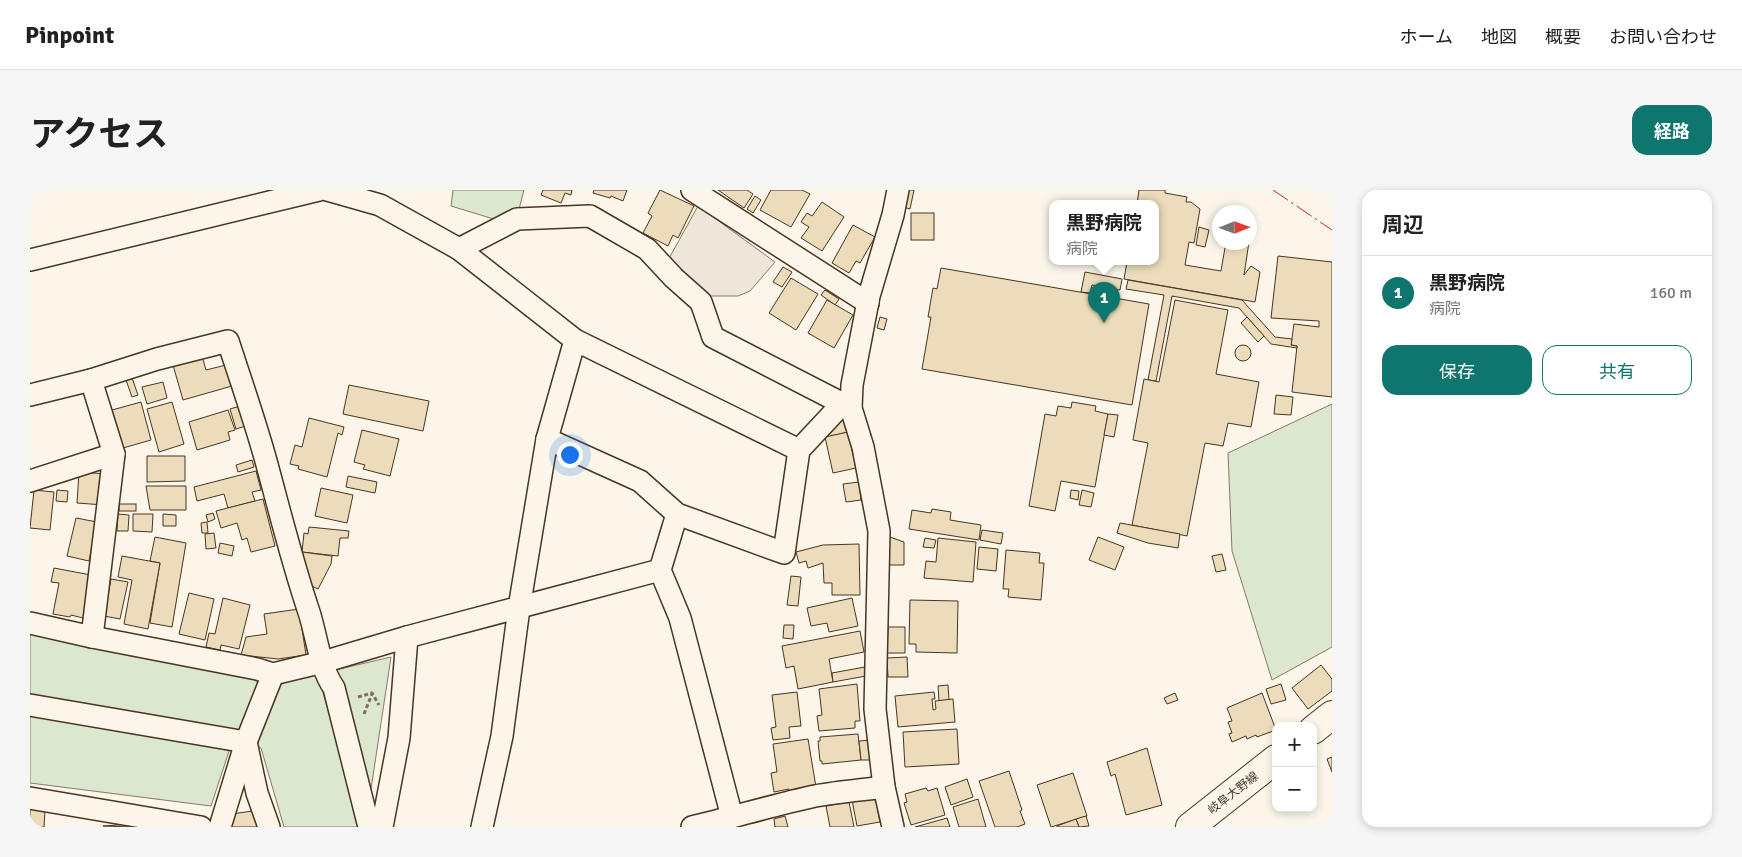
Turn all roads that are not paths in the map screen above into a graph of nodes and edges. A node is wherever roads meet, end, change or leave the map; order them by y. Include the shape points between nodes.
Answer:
1 (319, 190) edge
2 (327, 190) edge
3 (692, 190) edge
4 (898, 190) edge
5 (459, 249) junction
6 (30, 260) edge
7 (868, 303) junction
8 (575, 340) junction
9 (91, 380) junction
10 (30, 395) edge
11 (847, 406) junction
12 (547, 439) junction
13 (799, 450) junction
14 (114, 454) junction
15 (30, 481) edge
16 (676, 514) junction
17 (660, 570) junction
18 (519, 608) junction
19 (30, 623) edge
20 (407, 636) junction
21 (92, 637) junction
22 (323, 662) junction
23 (273, 674) junction
24 (30, 705) edge
25 (1332, 715) edge
26 (1317, 727) edge
27 (246, 742) junction
28 (1272, 762) edge
29 (884, 788) junction
30 (30, 798) edge
31 (732, 817) junction
32 (201, 827) edge
33 (220, 827) edge
34 (269, 827) edge
35 (369, 827) edge
36 (382, 827) edge
37 (482, 827) edge
38 (692, 827) edge
39 (893, 827) edge
40 (1190, 827) edge

1 - 6 street
2 - 5 street via 380,205
3 - 7 street
4 - 7 street
5 - 8 street
5 - 11 street via 517,219 590,216 647,249 701,302 713,337
7 - 11 street
8 - 12 street
8 - 13 street
9 - 10 street
9 - 14 street
9 - 22 street via 157,358 228,341 266,460
11 - 13 street
11 - 29 street via 863,447 878,531 875,709
12 - 16 street via 640,481
12 - 18 street
13 - 16 street via 784,553
14 - 15 street
14 - 21 street
16 - 17 street
17 - 18 street
17 - 31 street via 680,618
18 - 20 street
18 - 37 street via 502,736
19 - 21 street
20 - 22 street
20 - 36 street via 399,738
21 - 23 street
22 - 23 street
22 - 35 street via 334,688
23 - 27 street
24 - 27 street
25 - 26 main road
27 - 33 street
27 - 34 street via 257,793
28 - 40 main road, 岐阜大野線
29 - 31 street via 816,796
29 - 39 street
30 - 32 street
31 - 38 street

